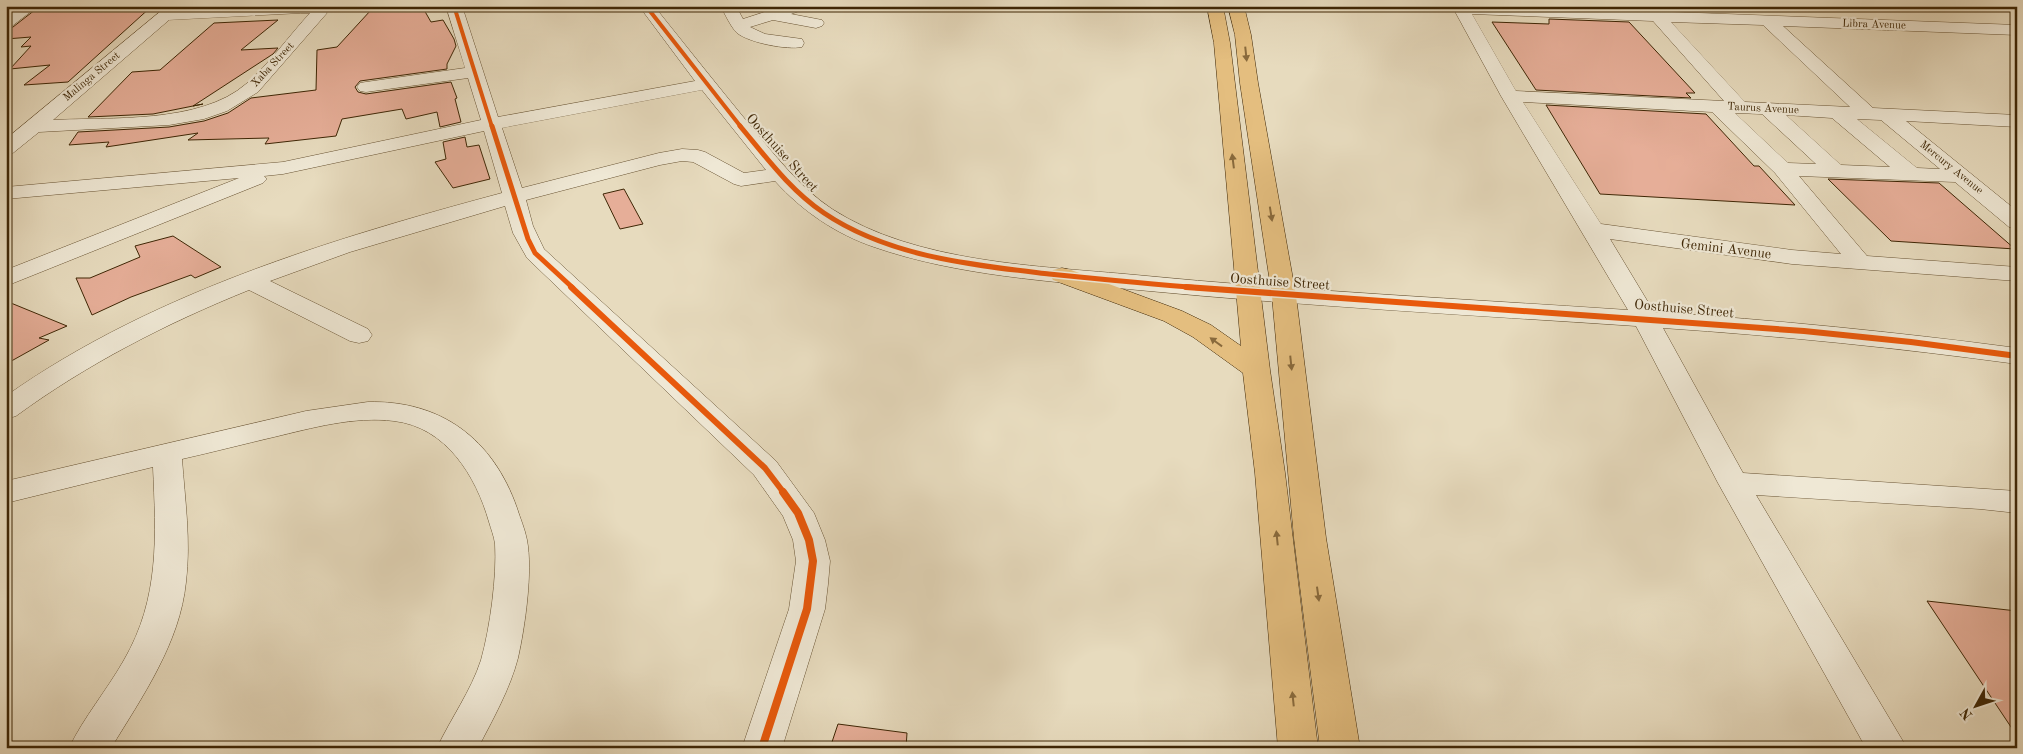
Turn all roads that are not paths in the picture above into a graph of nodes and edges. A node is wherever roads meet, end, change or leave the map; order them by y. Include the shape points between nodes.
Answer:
1 (31, 6) edge
2 (454, 6) edge
3 (646, 6) edge
4 (728, 6) edge
5 (1215, 6) edge
6 (1236, 6) edge
7 (797, 7) edge
8 (1460, 7) edge
9 (1553, 9) edge
10 (767, 10) edge
11 (171, 11) edge
12 (1879, 11) dead end
13 (1657, 16) junction
14 (1768, 21) junction
15 (6, 23) edge
16 (816, 23) dead end
17 (739, 25) junction
18 (1901, 26) junction
19 (2017, 30) edge
20 (796, 43) dead end
21 (474, 72) junction
22 (706, 84) junction
23 (366, 87) dead end
24 (1510, 96) junction
25 (1718, 107) junction
26 (1740, 108) junction
27 (1768, 110) junction
28 (1838, 113) junction
29 (1877, 114) junction
30 (2017, 121) edge
31 (491, 124) junction
32 (34, 126) junction
33 (6, 149) edge
34 (283, 168) junction
35 (1782, 169) junction
36 (1834, 170) junction
37 (1910, 173) junction
38 (780, 174) junction
39 (1961, 176) junction
40 (6, 193) edge
41 (514, 196) junction
42 (2017, 222) edge
43 (1593, 230) junction
44 (1860, 262) junction
45 (2017, 274) edge
46 (1062, 275) junction
47 (6, 279) edge
48 (248, 280) junction
49 (1249, 293) junction
50 (1284, 296) junction
51 (1645, 318) junction
52 (359, 336) dead end
53 (2017, 356) edge
54 (1256, 370) junction
55 (6, 410) edge
56 (167, 453) junction
57 (1732, 483) junction
58 (6, 492) edge
59 (2017, 502) edge
60 (89, 748) edge
61 (457, 748) edge
62 (762, 748) edge
63 (1298, 748) edge
64 (1340, 748) edge
65 (1887, 748) edge

1 - 15 street
2 - 21 street
3 - 22 street, Oosthuise Street
4 - 17 street
49 -> 5 highway via 1226,104 1222,43
6 -> 50 highway via 1244,35
7 - 10 street
8 - 9 street, Libra Avenue
8 - 24 street
9 - 13 street, Libra Avenue
10 - 16 street
10 - 17 street
11 - 32 street, Malinga Street
11 - 32 street, Xaba Street via 301,8 316,9 319,13 252,88 212,111 168,120
12 - 18 street
13 - 14 street, Libra Avenue
13 - 26 street
14 - 18 street, Libra Avenue
14 - 29 street, Mercury Avenue
17 - 20 street via 753,35
18 - 19 street, Libra Avenue
21 - 23 street
21 - 31 street
22 - 31 street
22 - 38 street, Oosthuise Street
24 - 25 street, Taurus Avenue
24 - 43 street
25 - 26 street, Taurus Avenue
25 - 35 street
26 - 27 street, Taurus Avenue
27 - 28 street, Taurus Avenue
27 - 36 street
28 - 29 street, Taurus Avenue
28 - 37 street
29 - 30 street, Taurus Avenue
29 - 39 street, Mercury Avenue
31 - 34 street
31 - 41 street
32 - 33 street, Malinga Street
34 - 40 street
34 - 47 street
35 - 36 street
35 - 44 street
36 - 37 street
37 - 39 street
38 - 41 street via 741,180 704,158 682,155
38 - 46 street, Oosthuise Street via 816,208 867,236 929,256
39 - 42 street, Mercury Avenue
41 - 48 street via 351,244
41 - 62 street via 517,214 535,254 765,468 798,513 813,561 811,584 807,609
43 - 44 street, Gemini Avenue via 1753,252
43 - 51 street
44 - 45 street, Gemini Avenue
46 - 49 street, Oosthuise Street
54 -> 46 highway via 1202,331 1173,316
48 - 52 street
48 - 55 street via 73,364
49 - 50 street, Oosthuise Street
49 - 54 highway
50 - 51 street, Oosthuise Street
50 -> 64 highway via 1310,538
51 - 53 street, Oosthuise Street via 1944,345
51 - 57 street
63 -> 54 highway via 1270,473
56 - 58 street
56 - 60 street via 172,548 169,585 158,626 136,673
56 - 61 street via 340,414 404,414 437,425 455,436 492,483 510,541 511,581 499,661 476,715
57 - 59 street
57 - 65 street

